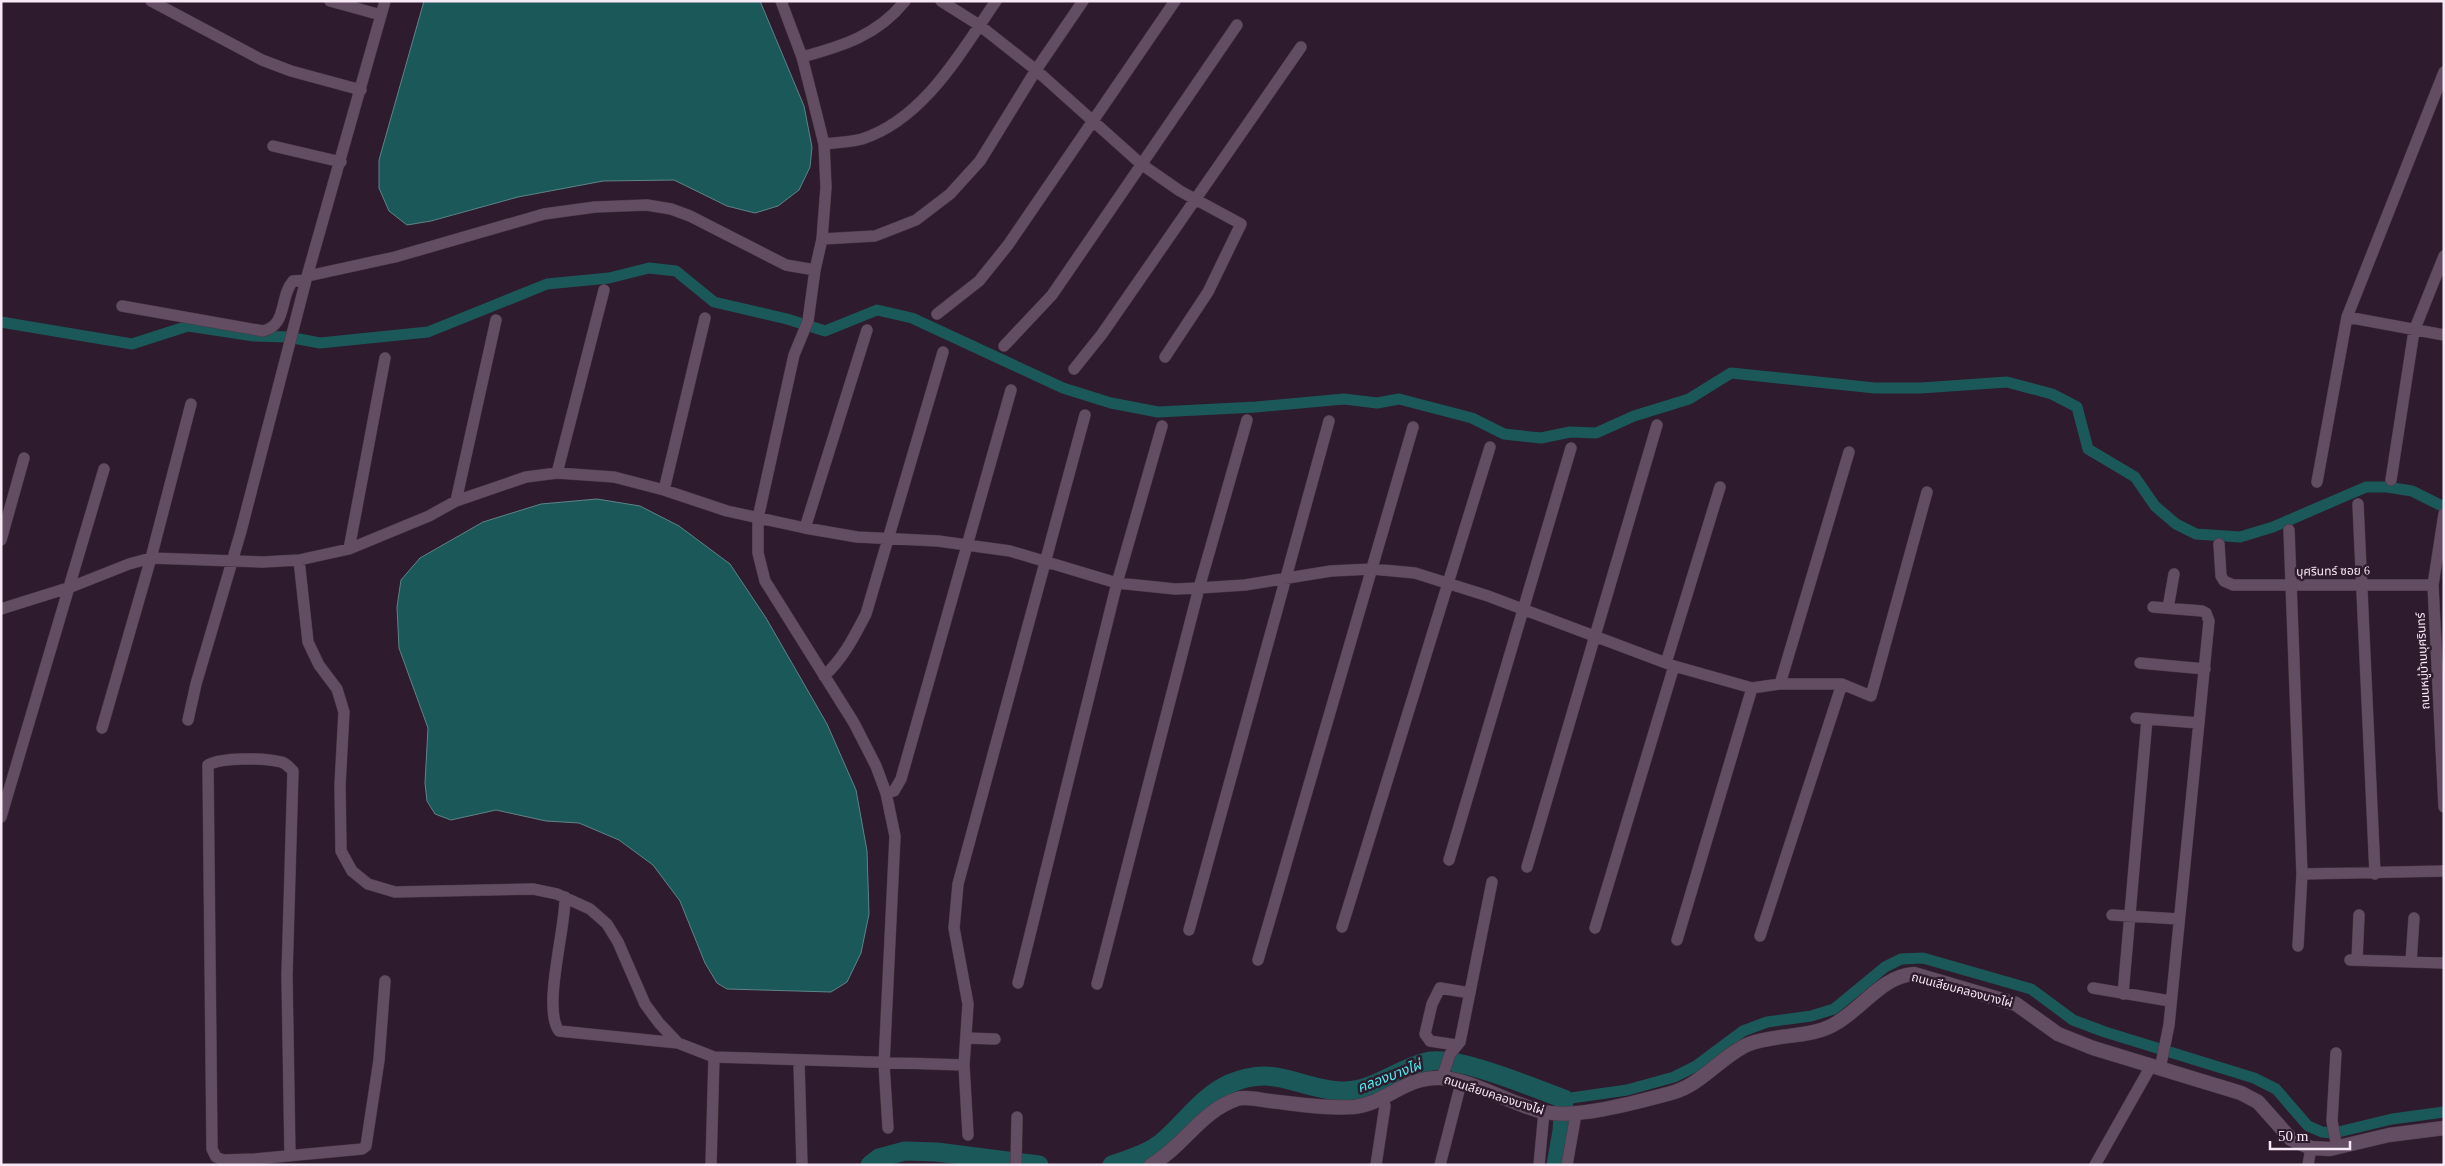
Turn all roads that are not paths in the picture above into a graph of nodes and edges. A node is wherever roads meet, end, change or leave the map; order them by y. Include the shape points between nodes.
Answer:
1 (151, 1) edge
2 (330, 1) edge
3 (385, 1) edge
4 (781, 1) edge
5 (905, 1) edge
6 (941, 1) edge
7 (996, 1) edge
8 (1083, 1) edge
9 (1175, 1) edge
10 (381, 15) junction
11 (979, 25) junction
12 (1237, 25) dead end
13 (1301, 47) dead end
14 (802, 57) junction
15 (1036, 70) junction
16 (2444, 72) edge
17 (361, 90) junction
18 (1094, 120) junction
19 (824, 144) junction
20 (273, 146) dead end
21 (341, 162) junction
22 (1141, 164) junction
23 (1195, 200) junction
24 (822, 239) junction
25 (2444, 256) edge
26 (815, 270) junction
27 (307, 278) junction
28 (604, 290) dead end
29 (122, 306) dead end
30 (937, 314) dead end
31 (2347, 317) junction
32 (705, 318) dead end
33 (496, 320) dead end
34 (868, 330) dead end
35 (2414, 330) junction
36 (2444, 335) edge
37 (1004, 346) dead end
38 (943, 352) dead end
39 (1164, 357) dead end
40 (385, 358) dead end
41 (1074, 369) dead end
42 (1011, 390) dead end
43 (190, 404) dead end
44 (1086, 415) dead end
45 (1247, 420) dead end
46 (1329, 421) dead end
47 (1162, 426) dead end
48 (1657, 426) dead end
49 (1413, 427) dead end
50 (1490, 447) dead end
51 (1571, 448) dead end
52 (1849, 452) dead end
53 (24, 458) dead end
54 (104, 469) dead end
55 (557, 473) junction
56 (2391, 480) dead end
57 (2317, 482) dead end
58 (1720, 487) dead end
59 (664, 490) junction
60 (1927, 492) dead end
61 (456, 501) junction
62 (2358, 504) dead end
63 (758, 518) junction
64 (2443, 519) edge
65 (805, 528) junction
66 (2289, 530) dead end
67 (888, 539) junction
68 (1, 540) edge
69 (2219, 544) dead end
70 (967, 545) junction
71 (349, 549) junction
72 (151, 558) junction
73 (299, 560) junction
74 (231, 562) junction
75 (1044, 562) junction
76 (1372, 569) junction
77 (2174, 574) dead end
78 (1286, 578) junction
79 (1117, 583) junction
80 (1448, 583) junction
81 (2363, 584) junction
82 (2292, 585) junction
83 (2433, 585) junction
84 (71, 587) junction
85 (1199, 588) junction
86 (2153, 607) dead end
87 (2168, 608) junction
88 (1, 609) edge
89 (1523, 609) junction
90 (1595, 636) junction
91 (2140, 663) dead end
92 (1670, 665) junction
93 (2205, 669) junction
94 (824, 676) junction
95 (1780, 684) junction
96 (1842, 684) junction
97 (1752, 688) junction
98 (188, 720) dead end
99 (2199, 723) junction
100 (102, 728) dead end
101 (886, 793) junction
102 (2444, 807) edge
103 (1, 816) edge
104 (1449, 860) dead end
105 (1527, 867) dead end
106 (2442, 872) edge
107 (2302, 874) junction
108 (2375, 874) junction
109 (1492, 882) dead end
110 (564, 897) junction
111 (2360, 914) dead end
112 (2112, 915) dead end
113 (2131, 916) junction
114 (2414, 918) dead end
115 (2179, 919) junction
116 (1342, 927) dead end
117 (1596, 928) dead end
118 (1188, 930) dead end
119 (1760, 936) dead end
120 (1677, 940) dead end
121 (2298, 946) dead end
122 (1258, 960) dead end
123 (2411, 962) junction
124 (2444, 963) edge
125 (385, 981) dead end
126 (1018, 982) dead end
127 (1097, 984) dead end
128 (2093, 988) dead end
129 (1470, 993) junction
130 (2123, 994) junction
131 (2170, 1001) junction
132 (966, 1038) junction
133 (995, 1039) dead end
134 (678, 1043) junction
135 (1453, 1050) junction
136 (2336, 1053) dead end
137 (714, 1057) junction
138 (799, 1062) junction
139 (884, 1064) junction
140 (2158, 1064) junction
141 (964, 1066) junction
142 (1444, 1071) junction
143 (1461, 1083) junction
144 (1382, 1097) junction
145 (1549, 1112) junction
146 (1572, 1114) junction
147 (1016, 1118) dead end
148 (888, 1128) dead end
149 (2444, 1128) edge
150 (968, 1135) dead end
151 (2335, 1139) junction
152 (2311, 1148) junction
153 (290, 1156) junction
154 (1017, 1160) edge
155 (255, 1162) edge
156 (711, 1165) edge
157 (802, 1165) edge
158 (1151, 1165) edge
159 (1376, 1165) edge
160 (1440, 1165) edge
161 (1538, 1165) edge
162 (1567, 1165) edge
163 (2095, 1165) edge
164 (2308, 1165) edge

1 - 17 street via 262,60
2 - 10 street
3 - 10 street
4 - 14 street
5 - 14 street via 883,23 860,38 844,46
6 - 11 street
7 - 11 street
8 - 15 street
9 - 18 street
10 - 17 street
11 - 15 street
11 - 19 street via 927,95 910,110 883,130 861,139
12 - 22 street
13 - 23 street
14 - 19 street
15 - 18 street
15 - 24 street via 980,161 950,194 916,220 875,236
16 - 31 street
17 - 21 street
18 - 22 street
18 - 30 street via 1008,245 979,280
19 - 24 street via 826,187
20 - 21 street
21 - 27 street
22 - 23 street
22 - 37 street via 1052,296
23 - 39 street via 1241,224 1208,292
23 - 41 street
24 - 26 street
25 - 35 street
26 - 27 street via 786,265 690,216 647,205 595,207 544,214 396,257
26 - 63 street via 808,321 794,355
27 - 29 street via 290,284 277,324 263,331
27 - 74 street
28 - 55 street
31 - 35 street
31 - 57 street
32 - 59 street
33 - 61 street
34 - 65 street
35 - 36 street
35 - 56 street
38 - 67 street
40 - 71 street
42 - 70 street
43 - 72 street
44 - 75 street
45 - 85 street
46 - 78 street
47 - 79 street
48 - 90 street
49 - 76 street
50 - 80 street
51 - 89 street
52 - 95 street
53 - 68 street
54 - 84 street
55 - 59 street via 614,477
55 - 61 street via 526,477
58 - 92 street
59 - 63 street
60 - 96 street via 1872,696
61 - 71 street via 422,519
62 - 81 street
63 - 65 street
63 - 94 street via 758,553 765,581
64 - 83 street, ถนนหมู่บ้านบุศรินทร์
65 - 67 street
66 - 82 street
67 - 70 street
67 - 94 street via 866,614 837,664
69 - 82 street, บุศรินทร์ ซอย 6 via 2224,581 2233,585
70 - 75 street via 1010,551
70 - 101 street via 901,780 894,791
71 - 73 street
72 - 74 street
72 - 84 street
72 - 100 street
73 - 74 street
73 - 110 street via 308,642 319,665 337,689 344,712 341,851 352,871 368,884 395,892 533,889
74 - 98 street
75 - 79 street
75 - 132 street via 958,884 954,928 968,1004
76 - 78 street
76 - 80 street via 1415,573
76 - 122 street
77 - 87 street
78 - 85 street
78 - 118 street
79 - 85 street
79 - 126 street
80 - 89 street
80 - 116 street
81 - 82 street, บุศรินทร์ ซอย 6
81 - 83 street, บุศรินทร์ ซอย 6
81 - 108 street
82 - 107 street
83 - 102 street, ถนนหมู่บ้านบุศรินทร์
84 - 88 street
84 - 103 street
85 - 127 street
86 - 87 street
87 - 93 street via 2206,613 2209,621
89 - 90 street
89 - 104 street
90 - 92 street
90 - 105 street
91 - 93 street
92 - 97 street
92 - 117 street
93 - 99 street
94 - 101 street via 854,723
95 - 96 street
95 - 97 street
96 - 119 street
97 - 120 street
99 - 113 street via 2141,719
99 - 115 street
101 - 139 street via 895,836
106 - 108 street
107 - 108 street
107 - 121 street
109 - 129 street
110 - 134 street via 590,909 607,924 645,1004
110 - 134 street via 554,992 554,1017 559,1031
111 - 123 street via 2353,960
112 - 113 street
113 - 115 street
113 - 130 street
114 - 123 street
115 - 131 street
123 - 124 street
125 - 153 street via 379,1060 366,1146
128 - 130 street
129 - 135 street via 1460,1042
129 - 135 street via 1440,988 1432,1004 1425,1034 1430,1041
130 - 131 street
131 - 140 street via 2168,1038
132 - 133 street
132 - 141 street
134 - 137 street
135 - 142 street
136 - 151 street
137 - 138 street
137 - 156 street
138 - 139 street
138 - 157 street
139 - 141 street
139 - 148 street
140 - 146 street, ถนนเลียบคลองบางไผ่ via 2092,1048 2058,1034 2016,1004 1914,974 1900,975 1836,1024 1746,1045 1700,1079 1674,1092
140 - 152 street, ถนนเลียบคลองบางไผ่ via 2258,1102 2291,1139
140 - 163 street
141 - 150 street
142 - 143 street, ถนนเลียบคลองบางไผ่
142 - 144 street, ถนนเลียบคลองบางไผ่ via 1404,1084
143 - 145 street, ถนนเลียบคลองบางไผ่
143 - 160 street
144 - 158 street, ถนนเลียบคลองบางไผ่ via 1357,1107 1332,1108 1240,1098 1209,1114 1164,1158
144 - 159 street via 1385,1106
145 - 146 street, ถนนเลียบคลองบางไผ่
145 - 161 street
146 - 162 street
147 - 154 street
149 - 151 street, ถนนเลียบคลองบางไผ่
151 - 152 street, ถนนเลียบคลองบางไผ่
152 - 164 street
153 - 155 street
153 - 155 street via 288,975 293,771 283,762 216,760 208,765 212,1149 222,1160

